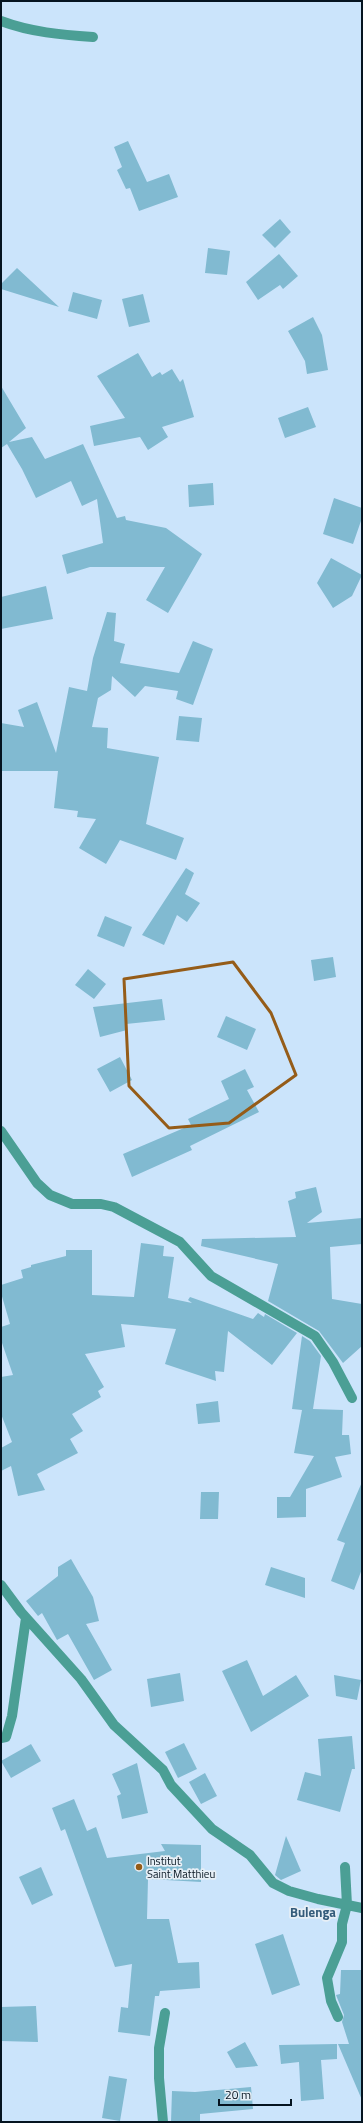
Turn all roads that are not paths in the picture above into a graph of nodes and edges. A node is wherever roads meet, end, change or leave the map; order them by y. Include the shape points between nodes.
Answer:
1 (1, 22) edge
2 (93, 37) dead end
3 (1, 1131) edge
4 (352, 1398) dead end
5 (1, 1585) edge
6 (26, 1618) junction
7 (1, 1738) edge
8 (345, 1867) dead end
9 (347, 1905) junction
10 (362, 1908) edge
11 (165, 2013) dead end
12 (338, 2017) dead end
13 (163, 2122) edge

1 - 2 street via 60,34
3 - 4 street via 37,1183 50,1195 72,1204 101,1204 114,1207 180,1242 211,1276 315,1336 333,1362
5 - 6 street
6 - 7 street via 12,1716 6,1737
6 - 9 street via 81,1679 114,1725 163,1770 171,1785 212,1829 250,1855 273,1883 289,1891
8 - 9 street
9 - 10 street
9 - 12 street via 342,1924 342,1942 328,1978 331,2001
11 - 13 street via 159,2048

